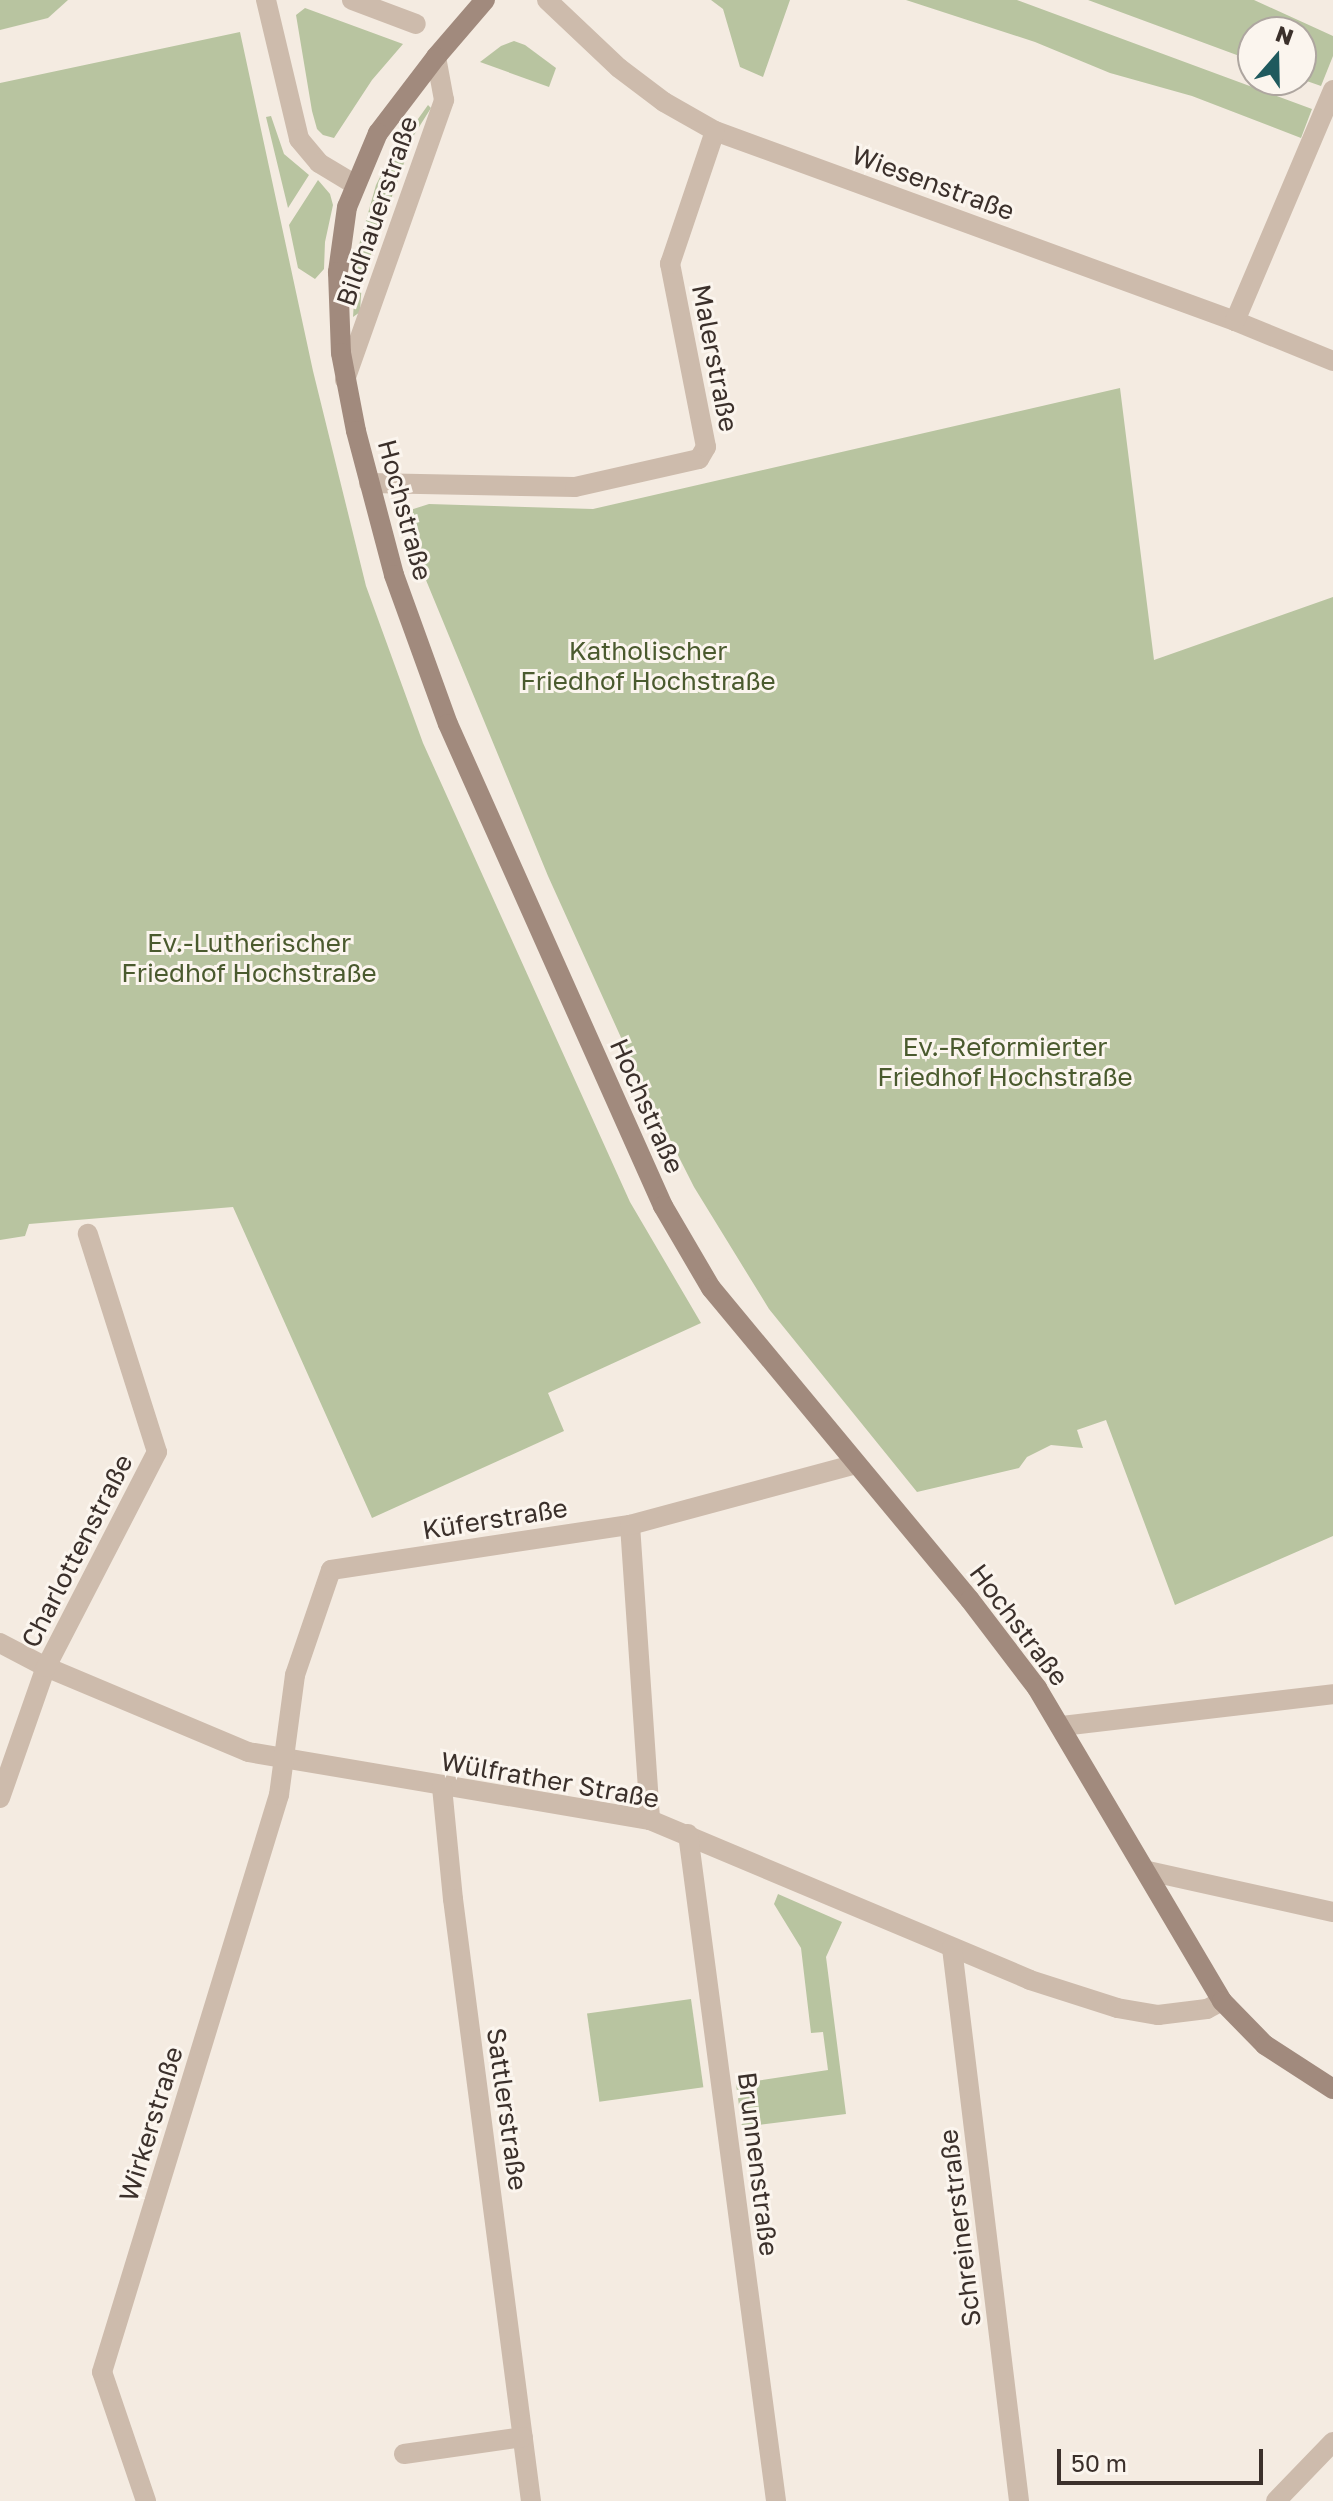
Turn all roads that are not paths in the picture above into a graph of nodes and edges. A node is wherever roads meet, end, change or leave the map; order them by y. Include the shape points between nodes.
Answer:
1 (266, 0) edge
2 (352, 0) edge
3 (485, 0) edge
4 (547, 0) edge
5 (416, 24) dead end
6 (436, 57) junction
7 (1333, 90) edge
8 (715, 131) junction
9 (354, 184) junction
10 (1235, 321) junction
11 (1333, 361) edge
12 (345, 380) junction
13 (369, 483) junction
14 (88, 1234) dead end
15 (856, 1464) junction
16 (630, 1525) junction
17 (0, 1643) edge
18 (46, 1667) junction
19 (1333, 1694) edge
20 (1062, 1726) junction
21 (284, 1760) junction
22 (442, 1787) junction
23 (0, 1798) edge
24 (650, 1820) junction
25 (688, 1834) junction
26 (1148, 1871) junction
27 (1333, 1912) edge
28 (952, 1948) junction
29 (1222, 2001) junction
30 (1333, 2089) edge
31 (523, 2437) junction
32 (1333, 2442) edge
33 (404, 2454) dead end
34 (146, 2501) edge
35 (531, 2501) edge
36 (776, 2501) edge
37 (1019, 2501) edge
38 (1276, 2501) edge

1 - 9 street via 299,139 319,163
2 - 5 street
3 - 6 main road, Hochstraße
4 - 8 street, Wiesenstraße via 619,68
6 - 9 main road, Hochstraße via 378,133
6 - 12 street, Bildhauerstraße via 444,100
7 - 10 street
8 - 10 street, Wiesenstraße
8 - 13 street, Malerstraße via 670,264 706,447 699,459 575,487
9 - 12 main road, Hochstraße via 338,272
10 - 11 street, Wiesenstraße
12 - 13 main road, Hochstraße
13 - 15 main road, Hochstraße via 399,590 448,724 663,1206 730,1315
14 - 18 street, Charlottenstraße via 157,1452
15 - 16 street, Küferstraße
15 - 20 main road, Hochstraße via 1009,1650
16 - 21 street, Küferstraße via 331,1570 295,1675
16 - 24 street
17 - 18 street, Wülfrather Straße
18 - 21 street, Wülfrather Straße via 248,1752
18 - 23 street, Charlottenstraße
19 - 20 street
20 - 26 main road, Hochstraße
21 - 22 street, Wülfrather Straße
21 - 34 street, Wirkerstraße via 279,1795 102,2372
22 - 24 street, Wülfrather Straße
22 - 31 street, Sattlerstraße
24 - 25 street, Wülfrather Straße
25 - 28 street, Wülfrather Straße
25 - 36 street, Brunnenstraße
26 - 27 street
26 - 29 main road, Hochstraße
28 - 29 street, Wülfrather Straße via 1030,1980 1140,2014 1207,2009
28 - 37 street, Schreinerstraße
29 - 30 main road, Hochstraße via 1265,2045
31 - 33 street
31 - 35 street, Sattlerstraße
32 - 38 street

